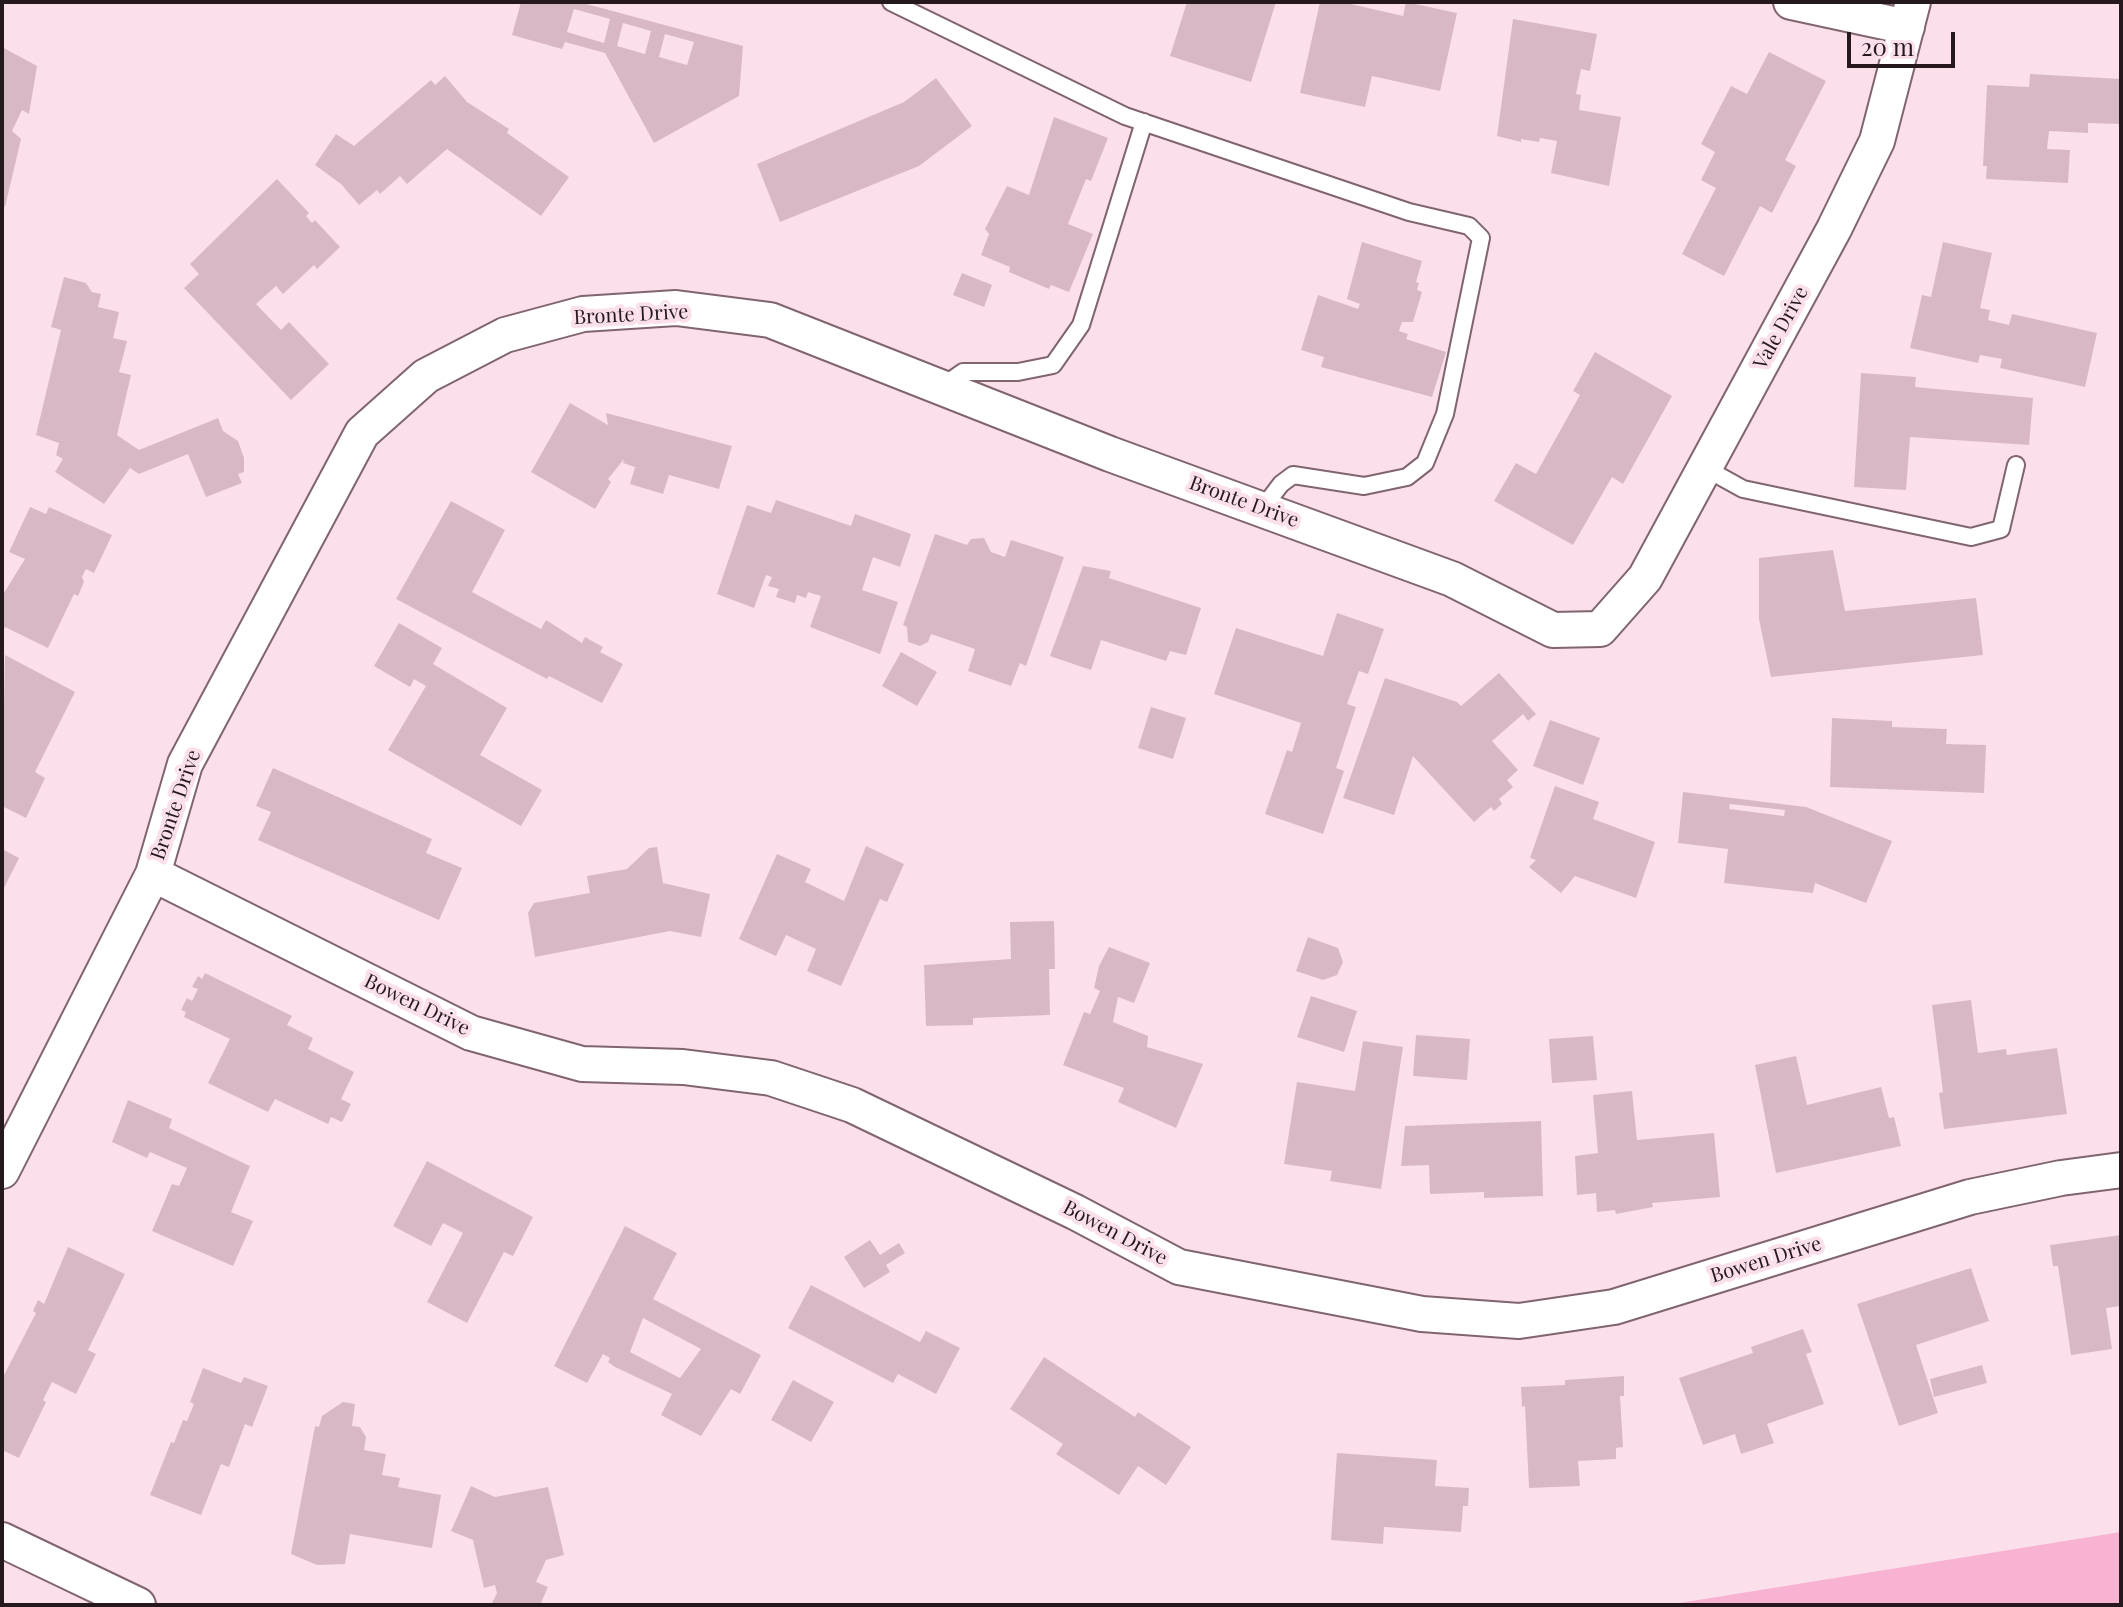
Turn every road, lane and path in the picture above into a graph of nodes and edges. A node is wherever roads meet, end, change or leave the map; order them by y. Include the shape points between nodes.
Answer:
1 (891, 2) edge
2 (1791, 2) edge
3 (1910, 15) edge
4 (1144, 122) junction
5 (950, 391) junction
6 (2016, 465) dead end
7 (1705, 468) junction
8 (1262, 509) junction
9 (1600, 629) joint
10 (153, 874) junction
11 (2121, 1170) edge
12 (2, 1171) edge
13 (2, 1540) edge
14 (138, 1605) edge

1 - 4 lane
2 - 3 street
3 - 7 street, Vale Drive via 1877,141
4 - 5 lane via 1081,325 1053,365 1018,372 963,372 953,379
4 - 8 lane via 1409,212 1469,226 1481,238 1445,414 1425,463 1407,477 1364,486 1293,475
5 - 8 street, Bronte Drive
5 - 10 street, Bronte Drive via 770,320 676,308 583,314 505,335 426,376 362,433 185,764
6 - 7 lane via 2001,529 1971,537 1743,489
7 - 9 street, Vale Drive via 1645,578
8 - 9 street, Bronte Drive via 1452,579 1553,630
10 - 11 street, Bowen Drive via 471,1033 582,1064 683,1067 771,1078 852,1105 1179,1267 1422,1314 1519,1321 1614,1307 1970,1197
10 - 12 street, Bronte Drive
13 - 14 street

